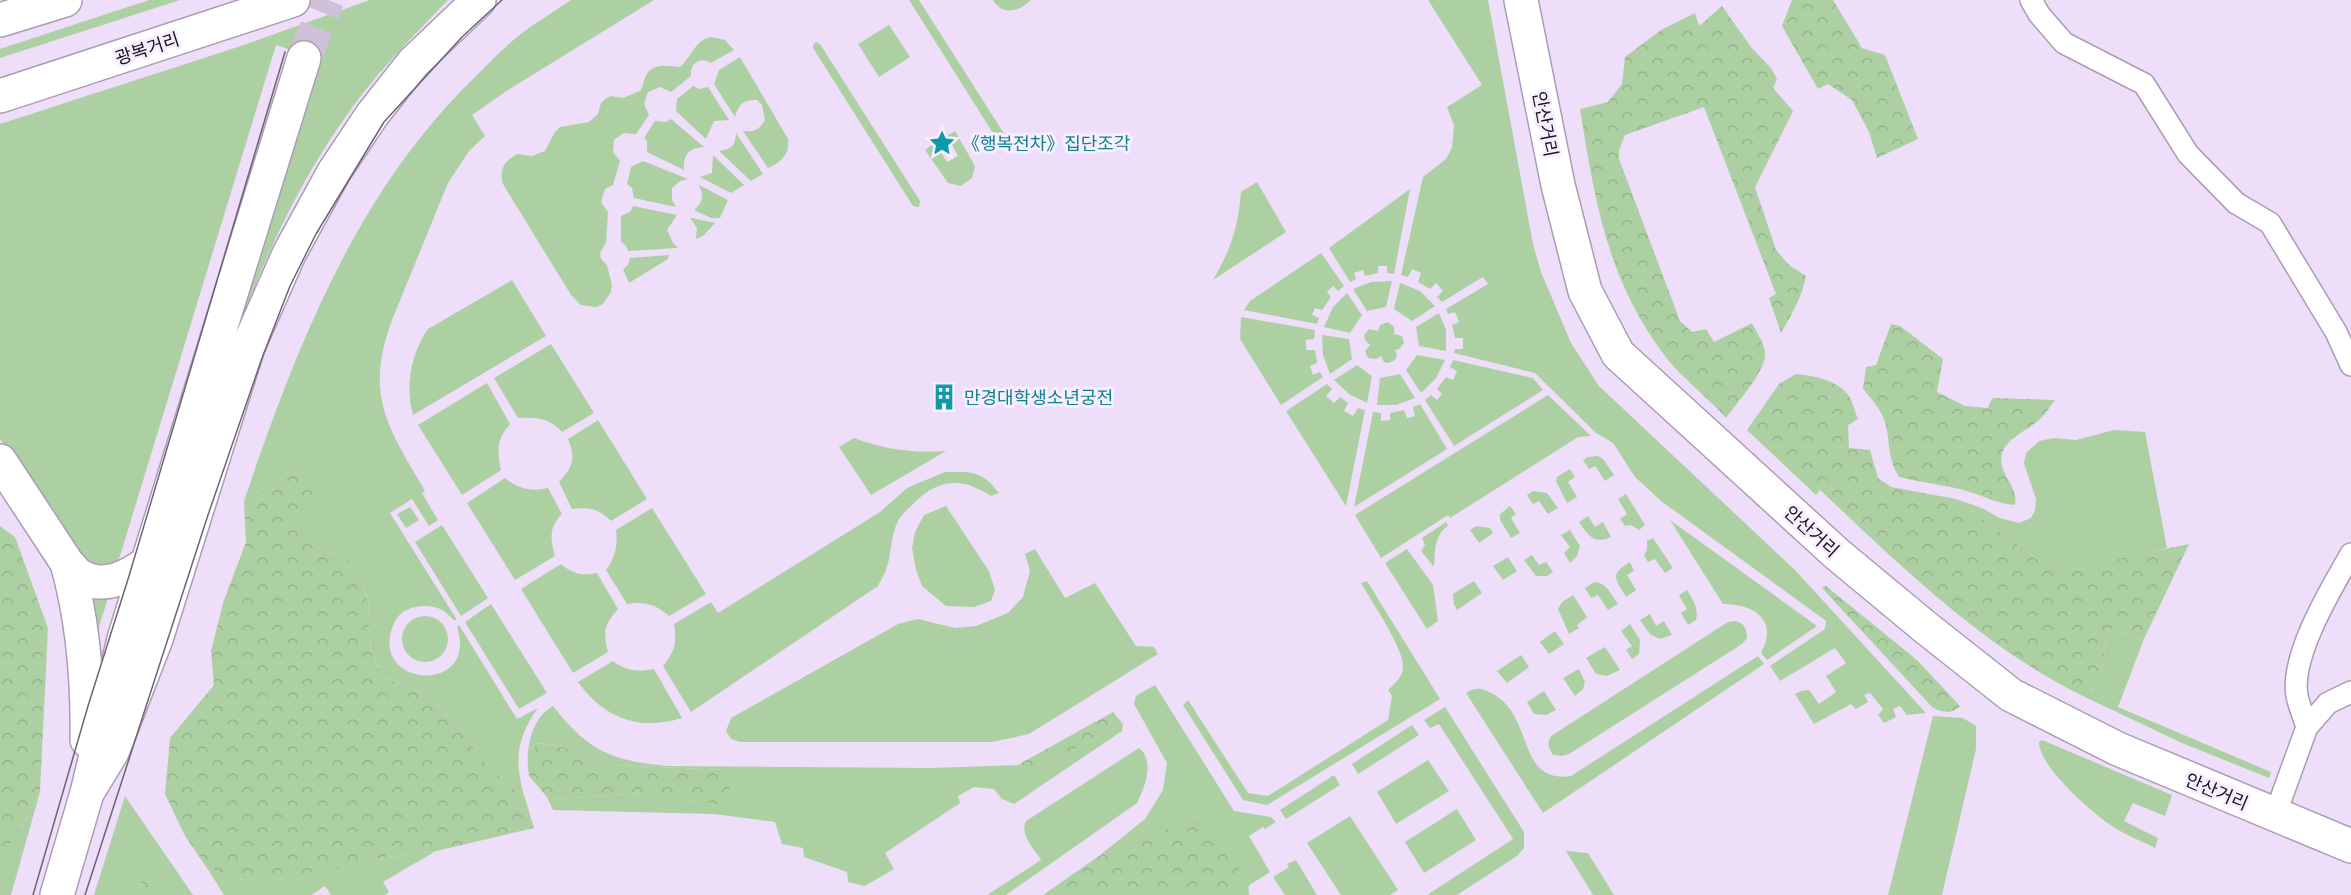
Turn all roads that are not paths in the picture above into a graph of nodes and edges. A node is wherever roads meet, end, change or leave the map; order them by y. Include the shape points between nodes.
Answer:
1 (64, 0) edge
2 (293, 0) edge
3 (479, 0) edge
4 (1521, 0) edge
5 (2031, 0) edge
6 (0, 20) edge
7 (304, 58) tunnel mouth
8 (0, 96) edge
9 (2351, 365) edge
10 (0, 460) edge
11 (2351, 554) edge
12 (150, 561) junction
13 (67, 563) junction
14 (2351, 692) edge
15 (2307, 727) junction
16 (87, 793) junction
17 (2275, 815) junction
18 (2351, 846) edge
19 (57, 895) edge

1 - 6 main road
2 - 8 main road, 광복거리
3 - 16 main road via 413,63 372,115 334,172 289,254 248,347 156,639 112,752
4 - 17 main road, 안산거리 via 1558,185 1585,291 1618,354 1837,554 2011,695 2118,750
5 - 9 street via 2064,43 2144,84 2188,154 2236,203 2270,223 2336,332
7 - 12 main road
10 - 13 main road
11 - 15 street via 2301,654 2297,694
12 - 13 main road via 114,581 80,576
12 - 16 main road via 124,639
13 - 16 main road via 77,599 88,706
14 - 15 street via 2328,703
15 - 17 street
16 - 19 main road
17 - 18 main road, 안산거리

